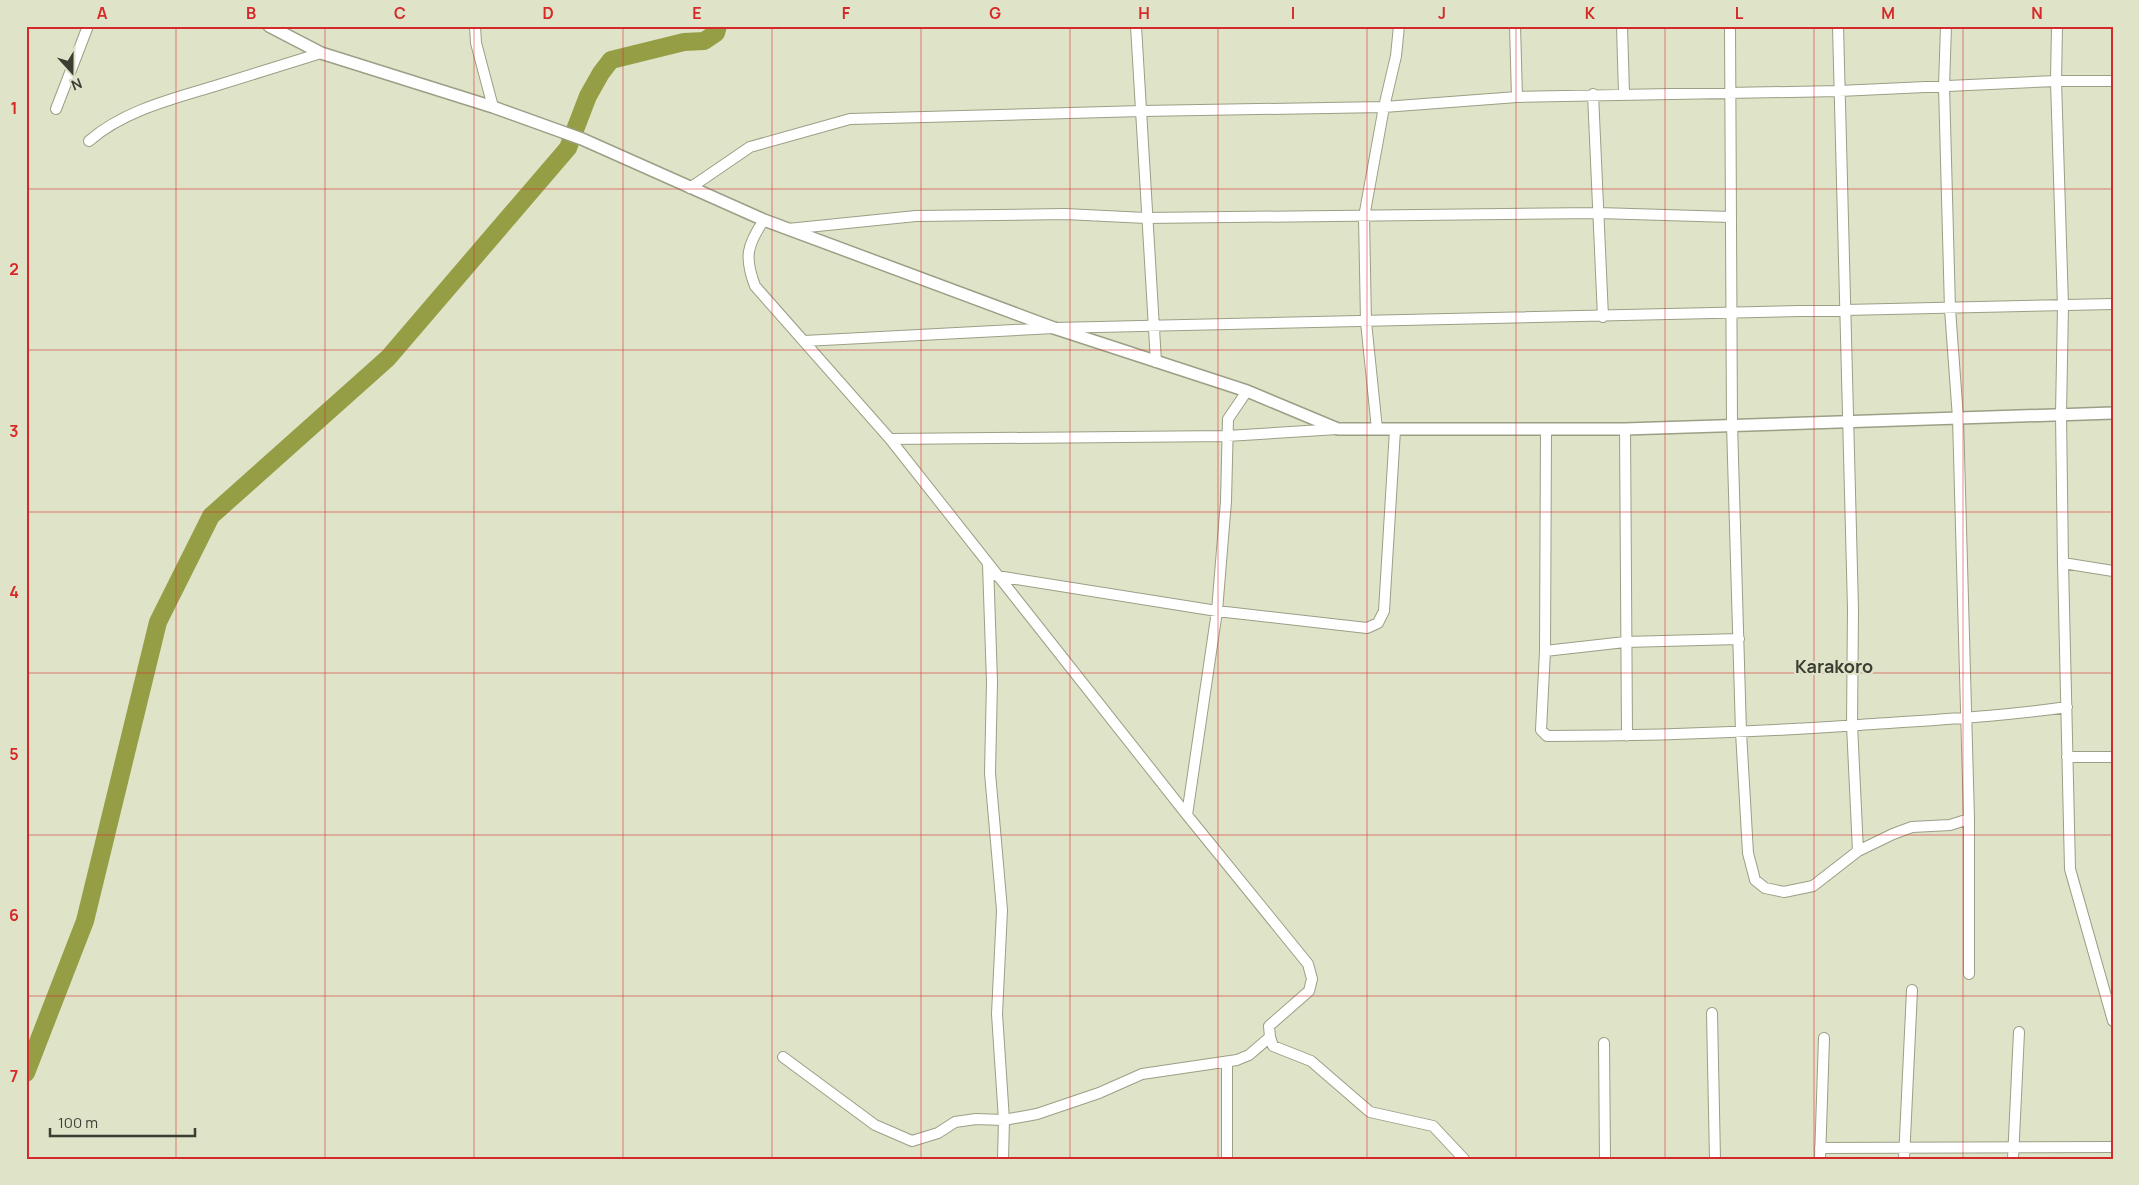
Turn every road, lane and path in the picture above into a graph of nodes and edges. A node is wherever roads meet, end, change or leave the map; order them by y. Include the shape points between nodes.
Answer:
1 (88, 26) edge
2 (269, 26) edge
3 (474, 26) edge
4 (1136, 26) edge
5 (1399, 26) edge
6 (1515, 26) edge
7 (1622, 26) edge
8 (1730, 26) edge
9 (1838, 26) edge
10 (1946, 26) edge
11 (2057, 26) edge
12 (288, 31) edge
13 (321, 52) junction
14 (2056, 81) junction
15 (2113, 81) edge
16 (1944, 86) junction
17 (1839, 91) junction
18 (1730, 92) junction
19 (1593, 94) junction
20 (1624, 94) junction
21 (1517, 97) junction
22 (493, 107) junction
23 (1384, 107) junction
24 (56, 109) dead end
25 (1142, 111) junction
26 (89, 142) dead end
27 (690, 188) junction
28 (1598, 213) junction
29 (1364, 217) junction
30 (1731, 217) junction
31 (1146, 218) junction
32 (764, 220) junction
33 (788, 229) junction
34 (2113, 304) edge
35 (2063, 306) junction
36 (1950, 309) junction
37 (1845, 310) junction
38 (1732, 314) junction
39 (1603, 317) junction
40 (1366, 322) junction
41 (1154, 326) junction
42 (1054, 328) junction
43 (804, 341) junction
44 (1156, 362) junction
45 (1247, 391) junction
46 (2113, 413) edge
47 (2061, 414) junction
48 (1958, 418) junction
49 (1847, 423) junction
50 (1732, 424) junction
51 (1625, 428) junction
52 (1338, 429) junction
53 (1377, 429) junction
54 (1546, 429) junction
55 (1395, 430) junction
56 (1227, 436) junction
57 (890, 439) junction
58 (2062, 563) junction
59 (988, 564) junction
60 (2113, 572) edge
61 (998, 576) junction
62 (1217, 611) junction
63 (1739, 639) junction
64 (1625, 642) junction
65 (1545, 651) junction
66 (2067, 707) junction
67 (1966, 718) junction
68 (1852, 726) junction
69 (1741, 732) junction
70 (1627, 736) junction
71 (2067, 757) junction
72 (2113, 757) edge
73 (1187, 815) junction
74 (1969, 819) junction
75 (1858, 851) junction
76 (1969, 974) dead end
77 (1912, 990) dead end
78 (1712, 1013) dead end
79 (2113, 1021) edge
80 (2019, 1032) dead end
81 (1270, 1038) junction
82 (1824, 1038) dead end
83 (1604, 1043) dead end
84 (783, 1057) dead end
85 (1226, 1062) junction
86 (1004, 1120) junction
87 (2013, 1146) junction
88 (1904, 1147) junction
89 (2113, 1148) edge
90 (1820, 1154) edge
91 (1003, 1159) edge
92 (1227, 1159) edge
93 (1464, 1159) edge
94 (1604, 1159) edge
95 (1715, 1159) edge
96 (1904, 1159) edge
97 (2012, 1159) edge

1 - 24 street
2 - 12 street
3 - 22 street
4 - 25 street
5 - 23 street via 1396,56
6 - 21 street
7 - 20 street
8 - 18 street
9 - 17 street
10 - 16 street
11 - 14 street
12 - 13 street
13 - 22 street
13 - 26 street via 144,110 102,130
14 - 15 street
14 - 16 street
14 - 35 street
16 - 17 street
16 - 36 street
17 - 18 street
17 - 37 street
18 - 20 street
18 - 30 street
19 - 20 street
19 - 21 street
19 - 28 street
21 - 23 street
22 - 27 street via 572,135
23 - 25 street
23 - 29 street
25 - 27 street via 850,119 750,147
25 - 31 street
27 - 32 street
28 - 29 street
28 - 30 street
28 - 39 street
29 - 31 street
29 - 40 street
30 - 38 street
31 - 33 street via 1065,214 916,216
31 - 41 street
32 - 33 street
32 - 43 street via 747,254 749,270 755,286
33 - 42 street
34 - 35 street
35 - 36 street
35 - 47 street
36 - 37 street
36 - 48 street
37 - 38 street
37 - 49 street
38 - 39 street
38 - 50 street
39 - 40 street
40 - 41 street
40 - 53 street
41 - 42 street
41 - 44 street
42 - 43 street
42 - 44 street
43 - 57 street
44 - 45 street
45 - 52 street
45 - 56 street via 1228,419
46 - 47 street
47 - 48 street
47 - 58 street
48 - 49 street
48 - 67 street
49 - 50 street
49 - 68 street
50 - 51 street
50 - 63 street
51 - 54 street
51 - 64 street
52 - 53 street
52 - 56 street
53 - 55 street
54 - 55 street
54 - 65 street
55 - 62 street via 1384,611 1378,622 1367,628
56 - 57 street
56 - 62 street via 1226,501
57 - 59 street
58 - 60 street
58 - 66 street
59 - 61 street
59 - 86 street via 992,682 990,773 1002,910 997,1014
61 - 62 street
61 - 73 street
62 - 73 street
63 - 64 street
63 - 69 street
64 - 65 street
64 - 70 street
65 - 70 street via 1542,730 1547,736
66 - 67 street
66 - 71 street
67 - 68 street
67 - 74 street
68 - 69 street
68 - 75 street
69 - 70 street
69 - 75 street via 1748,853 1756,880 1765,888 1784,892 1812,886
71 - 72 street
71 - 79 street via 2070,869
73 - 81 street via 1308,964 1312,979 1309,991 1269,1026
74 - 75 street via 1950,824 1912,826
74 - 76 street
77 - 88 street
78 - 95 street
80 - 87 street
81 - 85 street via 1249,1055
81 - 93 street via 1273,1046 1311,1061 1370,1112 1433,1126
82 - 90 street
83 - 94 street
84 - 86 street via 875,1125 912,1142 938,1133 955,1122
85 - 86 street via 1142,1074 1068,1104
85 - 92 street
86 - 91 street
87 - 88 street
87 - 89 street
87 - 97 street
88 - 90 street
88 - 96 street

